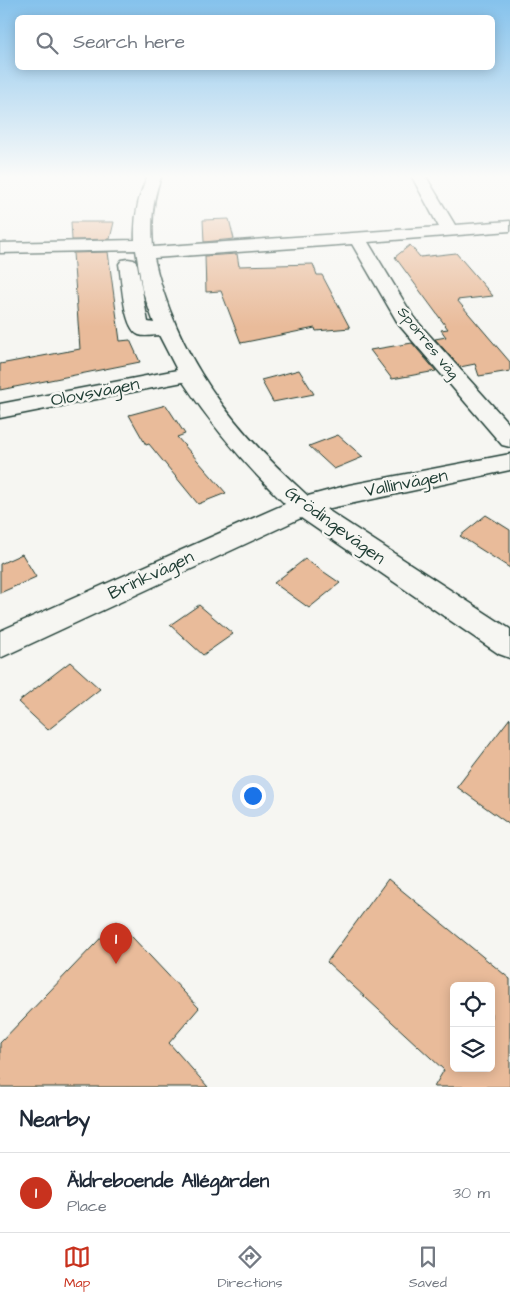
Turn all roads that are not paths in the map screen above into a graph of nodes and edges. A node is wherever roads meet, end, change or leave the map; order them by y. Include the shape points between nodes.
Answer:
1 (144, 226) edge
2 (447, 226) edge
3 (510, 226) edge
4 (449, 230) junction
5 (357, 238) junction
6 (0, 248) edge
7 (138, 248) junction
8 (190, 374) junction
9 (0, 411) edge
10 (510, 440) edge
11 (510, 462) edge
12 (303, 506) junction
13 (0, 645) edge
14 (510, 645) edge

1 - 7 street, Grödingevägen
2 - 4 street
3 - 4 street
4 - 5 street
5 - 7 street
5 - 10 street, Sporres väg via 406,321
6 - 7 street
7 - 8 street, Grödingevägen via 166,328
8 - 9 street, Olovsvägen
8 - 12 street, Grödingevägen via 228,429
11 - 12 street, Vallinvägen
12 - 13 street, Brinkvägen
12 - 14 street, Grödingevägen

